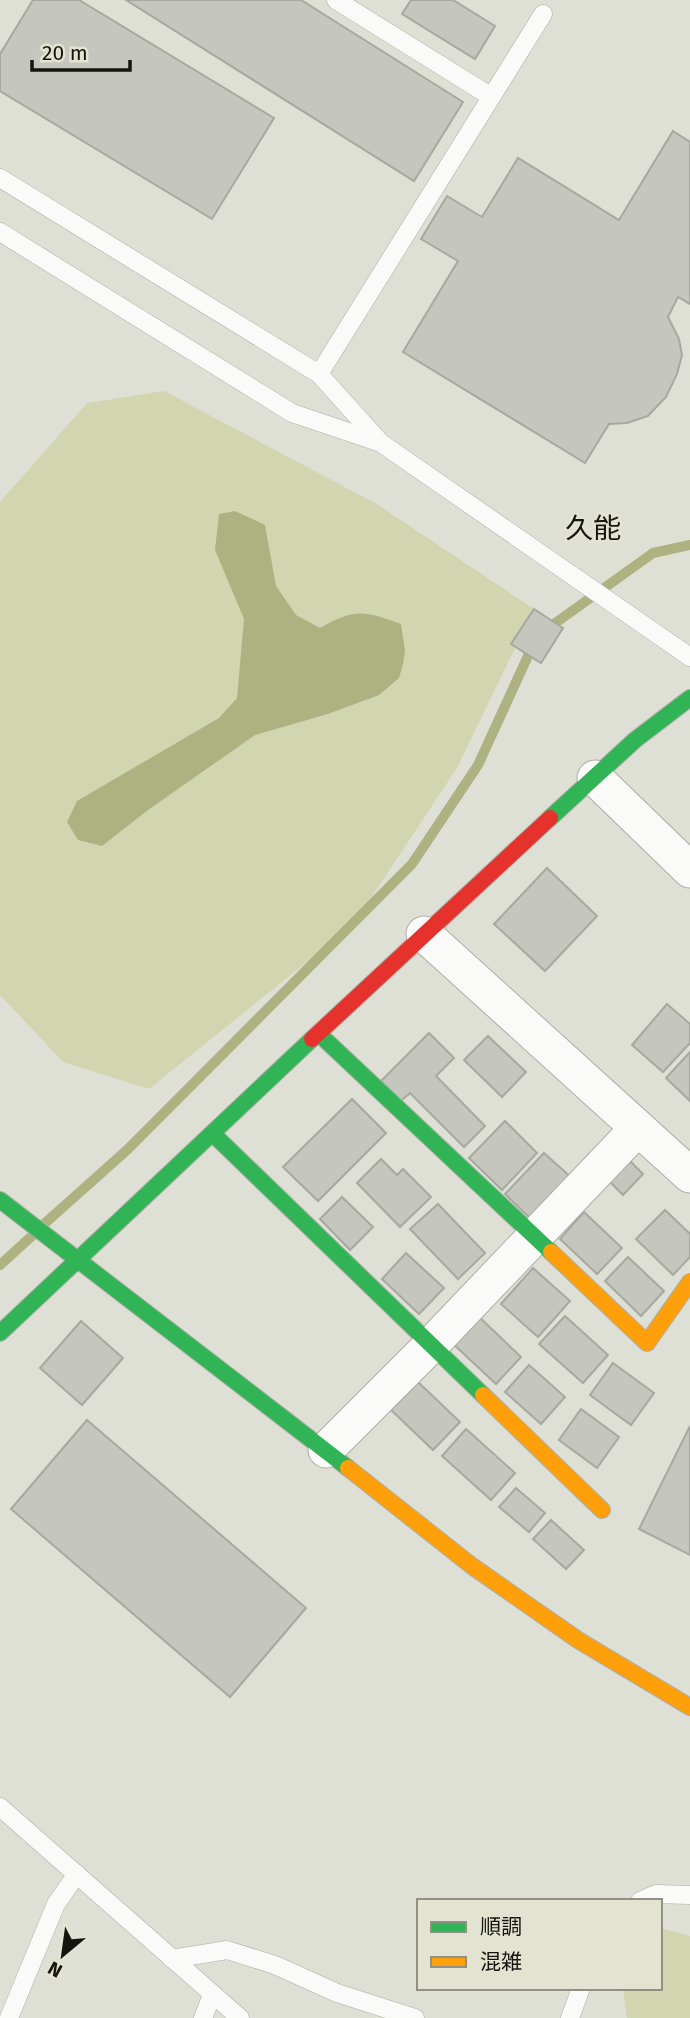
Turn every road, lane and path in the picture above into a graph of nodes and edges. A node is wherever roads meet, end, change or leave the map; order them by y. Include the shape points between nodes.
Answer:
1 (336, 0) edge
2 (543, 14) dead end
3 (490, 96) junction
4 (0, 178) edge
5 (0, 232) edge
6 (318, 374) junction
7 (382, 443) junction
8 (690, 657) edge
9 (690, 698) edge
10 (596, 778) junction
11 (690, 870) edge
12 (424, 934) junction
13 (319, 1034) junction
14 (638, 1128) junction
15 (213, 1134) junction
16 (690, 1175) edge
17 (0, 1200) edge
18 (535, 1236) junction
19 (78, 1259) junction
20 (690, 1282) edge
21 (0, 1334) edge
22 (432, 1344) junction
23 (326, 1450) junction
24 (602, 1510) dead end
25 (690, 1707) edge
26 (3, 1818) edge
27 (77, 1874) junction
28 (690, 1895) edge
29 (645, 1899) edge
30 (172, 1959) junction
31 (580, 1990) edge
32 (212, 1994) junction
33 (9, 2018) edge
34 (203, 2018) edge
35 (240, 2018) edge
36 (415, 2018) edge
37 (570, 2018) edge

1 - 3 lane
2 - 3 lane
3 - 6 lane
4 - 6 lane
5 - 7 lane via 292,414
6 - 7 lane
7 - 8 lane
9 - 10 street via 635,740
10 - 11 street
10 - 12 street
12 - 13 street
12 - 14 street
13 - 15 street
13 - 18 street
14 - 16 street
14 - 18 street
15 - 19 street
15 - 22 street
17 - 19 street
18 - 20 street via 647,1343
18 - 22 street
19 - 21 street
19 - 23 street
22 - 23 street
22 - 24 street
23 - 25 street via 472,1566 578,1640
26 - 27 lane
27 - 30 lane
27 - 33 lane via 56,1905
28 - 29 lane via 656,1894
30 - 32 lane
30 - 36 lane via 227,1950
31 - 37 lane
32 - 34 lane
32 - 35 lane

